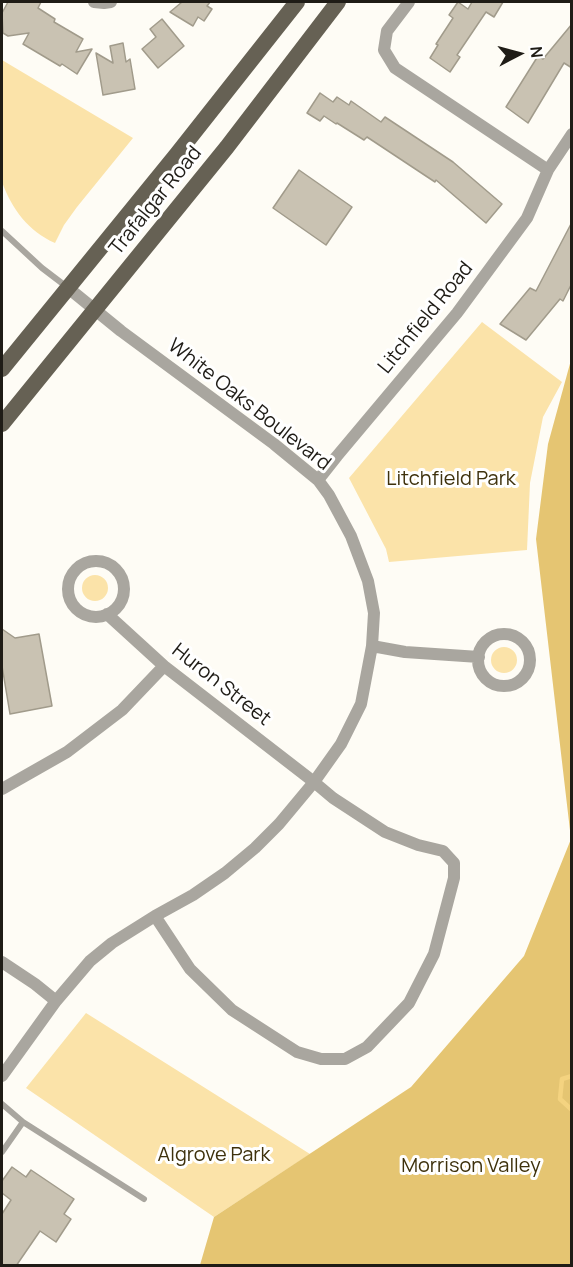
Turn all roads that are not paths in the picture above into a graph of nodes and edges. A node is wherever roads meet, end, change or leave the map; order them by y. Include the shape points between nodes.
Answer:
1 (94, 2) edge
2 (111, 2) edge
3 (297, 2) edge
4 (338, 2) edge
5 (409, 2) edge
6 (572, 134) edge
7 (548, 170) junction
8 (2, 231) edge
9 (67, 287) junction
10 (94, 310) junction
11 (2, 369) edge
12 (2, 424) edge
13 (318, 480) junction
14 (107, 614) junction
15 (372, 646) junction
16 (479, 657) junction
17 (164, 666) junction
18 (314, 782) junction
19 (2, 789) edge
20 (155, 916) junction
21 (2, 962) edge
22 (56, 1001) junction
23 (2, 1076) edge
24 (2, 1104) edge
25 (23, 1122) junction
26 (2, 1152) edge
27 (144, 1199) dead end

1 - 2 street
3 - 9 main road, Trafalgar Road
4 - 10 main road, Trafalgar Road via 227,147
5 - 7 street via 387,31 384,50 395,68
6 - 7 street, Litchfield Road
7 - 13 street, Litchfield Road via 527,218 457,313
8 - 9 lane
9 - 10 street, White Oaks Boulevard
9 - 11 main road, Trafalgar Road
10 - 12 main road, Trafalgar Road
10 - 13 street, White Oaks Boulevard
13 - 15 street, White Oaks Boulevard via 351,536 368,581 374,613
14 - 14 street via 121,602 124,584 107,562 89,561 74,572 68,589 70,598 74,606 90,616
14 - 17 street, Huron Street
15 - 16 street
15 - 18 street, White Oaks Boulevard via 361,704 341,744
16 - 16 street via 479,666 488,681 504,686 513,685 526,674 530,657 523,643 508,635 486,642
17 - 18 street, Huron Street
17 - 19 street via 122,710 67,752
18 - 20 street, White Oaks Boulevard via 255,848 193,895
18 - 20 street, Huron Street via 385,832 443,851 454,863 454,878 434,954 409,1003 367,1047 345,1059 321,1059 297,1052 232,1010 190,969
20 - 22 street, White Oaks Boulevard via 98,955
21 - 22 street
22 - 23 street, White Oaks Boulevard
24 - 25 lane
25 - 26 lane
25 - 27 lane

